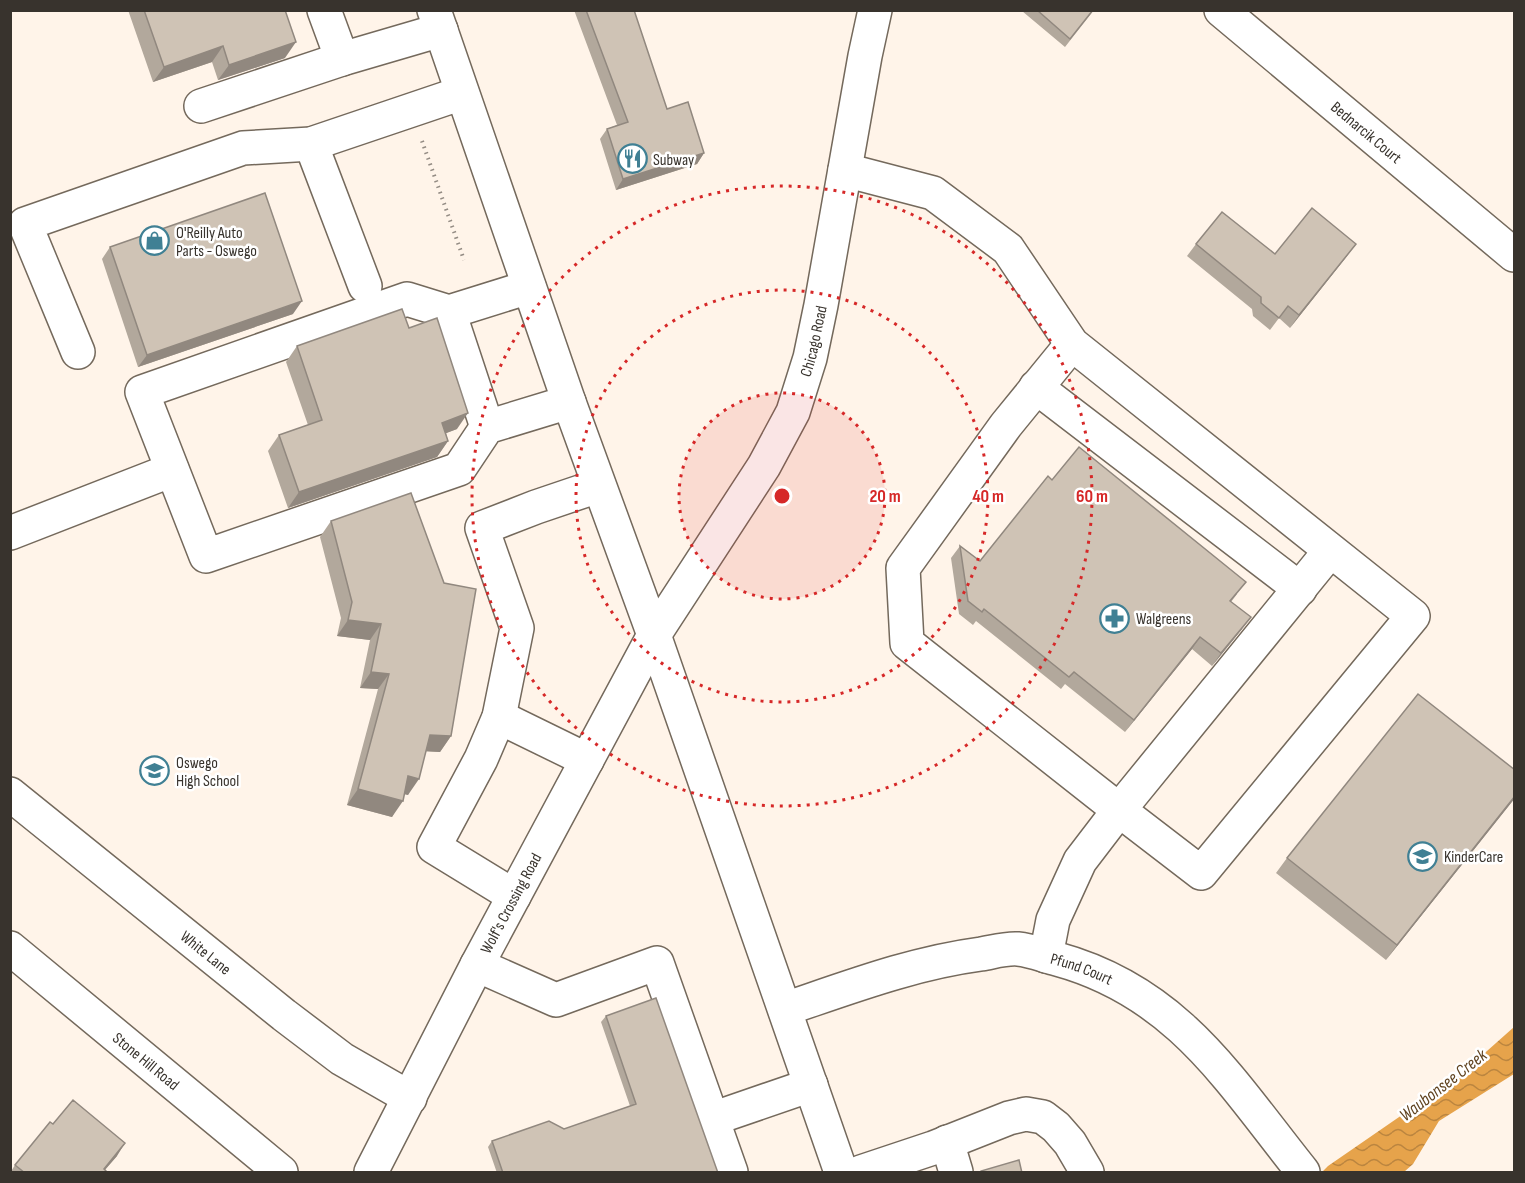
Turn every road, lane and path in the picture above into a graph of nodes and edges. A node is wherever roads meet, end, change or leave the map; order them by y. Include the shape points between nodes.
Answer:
1 (324, 10) edge
2 (875, 10) edge
3 (1221, 10) edge
4 (437, 20) edge
5 (342, 59) junction
6 (462, 93) junction
7 (201, 106) dead end
8 (422, 139) dead end
9 (311, 144) junction
10 (845, 170) junction
11 (1515, 255) edge
12 (464, 260) dead end
13 (365, 286) dead end
14 (529, 287) junction
15 (449, 312) junction
16 (1072, 344) junction
17 (78, 352) dead end
18 (1036, 387) junction
19 (569, 402) junction
20 (487, 427) junction
21 (172, 470) junction
22 (598, 486) junction
23 (10, 533) edge
24 (1330, 551) junction
25 (1300, 588) junction
26 (654, 635) junction
27 (499, 717) junction
28 (586, 760) junction
29 (10, 794) edge
30 (1119, 810) junction
31 (514, 896) junction
32 (10, 948) edge
33 (1046, 957) junction
34 (477, 965) junction
35 (784, 1009) junction
36 (811, 1085) junction
37 (410, 1098) junction
38 (712, 1119) junction
39 (952, 1157) edge
40 (1302, 1172) edge
41 (281, 1173) edge
42 (371, 1173) edge
43 (731, 1173) edge
44 (842, 1173) edge
45 (861, 1173) edge
46 (1087, 1173) edge

1 - 5 main road
2 - 10 main road, Chicago Road
3 - 11 main road, Bednarcik Court
4 - 5 main road
4 - 6 main road
5 - 7 main road
6 - 9 main road
6 - 14 main road
8 - 12 path
9 - 13 main road
9 - 17 main road via 243,148 25,224
10 - 16 main road via 933,193 1008,249
10 - 26 main road, Chicago Road via 810,358 793,412 765,466
14 - 15 main road
14 - 19 main road
15 - 20 main road
15 - 21 main road via 407,299 142,392
16 - 18 main road
16 - 24 main road
18 - 25 main road
18 - 30 main road via 903,568 907,643
19 - 20 main road
19 - 22 main road
20 - 21 main road via 459,469 206,556
21 - 23 main road
22 - 26 main road
22 - 27 main road via 482,528 517,628
24 - 25 main road
24 - 30 main road via 1413,616 1201,873
25 - 30 main road
26 - 28 main road, Wolf's Crossing Road
26 - 35 main road
27 - 28 main road
27 - 31 main road via 434,847
28 - 31 main road, Wolf's Crossing Road
29 - 37 main road, White Lane via 284,1016 342,1059
30 - 33 main road via 1080,861 1053,920
31 - 34 main road, Wolf's Crossing Road
32 - 41 main road, Stone Hill Road
33 - 35 main road, Pfund Court via 1017,949 951,958 892,972
33 - 40 main road, Pfund Court via 1085,967 1155,1005 1219,1066
34 - 37 main road, Wolf's Crossing Road
34 - 38 main road via 556,1000 657,963
35 - 36 main road
36 - 38 main road
36 - 44 main road
37 - 42 main road, Wolf's Crossing Road
38 - 43 main road
39 - 45 main road
39 - 46 main road via 1009,1118 1026,1114 1043,1117 1056,1128 1070,1143

